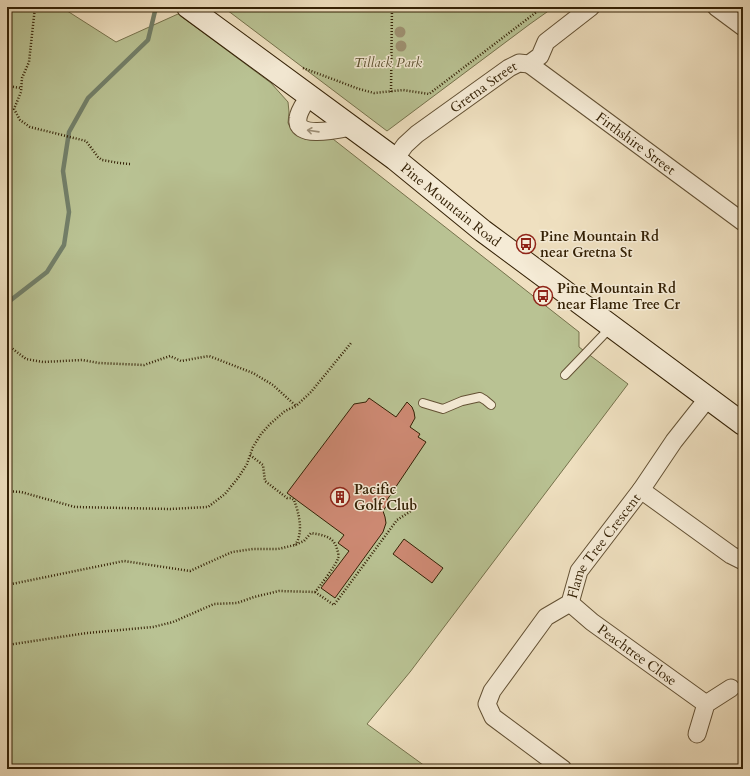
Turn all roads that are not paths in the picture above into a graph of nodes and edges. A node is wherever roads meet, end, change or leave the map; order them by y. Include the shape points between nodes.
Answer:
1 (188, 7) edge
2 (591, 7) edge
3 (716, 7) edge
4 (743, 27) edge
5 (529, 64) junction
6 (310, 96) junction
7 (351, 127) junction
8 (395, 159) junction
9 (743, 222) edge
10 (612, 326) junction
11 (565, 375) dead end
12 (708, 398) junction
13 (423, 403) dead end
14 (491, 405) dead end
15 (743, 424) edge
16 (641, 490) junction
17 (743, 561) edge
18 (570, 603) junction
19 (731, 688) dead end
20 (706, 704) junction
21 (697, 734) dead end
22 (563, 769) edge

1 - 6 main road, Pine Mountain Road
2 - 5 street, Gretna Street via 546,42 540,56
3 - 4 street
5 - 8 street, Gretna Street via 519,63 502,73 417,134
5 - 9 street, Firthshire Street
6 - 7 main road, Pine Mountain Road
7 -> 6 street via 317,132 299,126 299,112
7 - 8 main road, Pine Mountain Road
8 - 10 main road, Pine Mountain Road via 484,231
10 - 11 lane
10 - 12 main road, Pine Mountain Road
12 - 15 main road, Pine Mountain Road
12 - 16 street, Flame Tree Crescent via 674,441
13 - 14 lane via 443,408 480,397
16 - 17 street
16 - 18 street, Flame Tree Crescent via 579,571
18 - 20 street, Peachtree Close via 592,622
18 - 22 street, Flame Tree Crescent via 546,617 492,690 487,704 493,717
19 - 20 street
20 - 21 street

